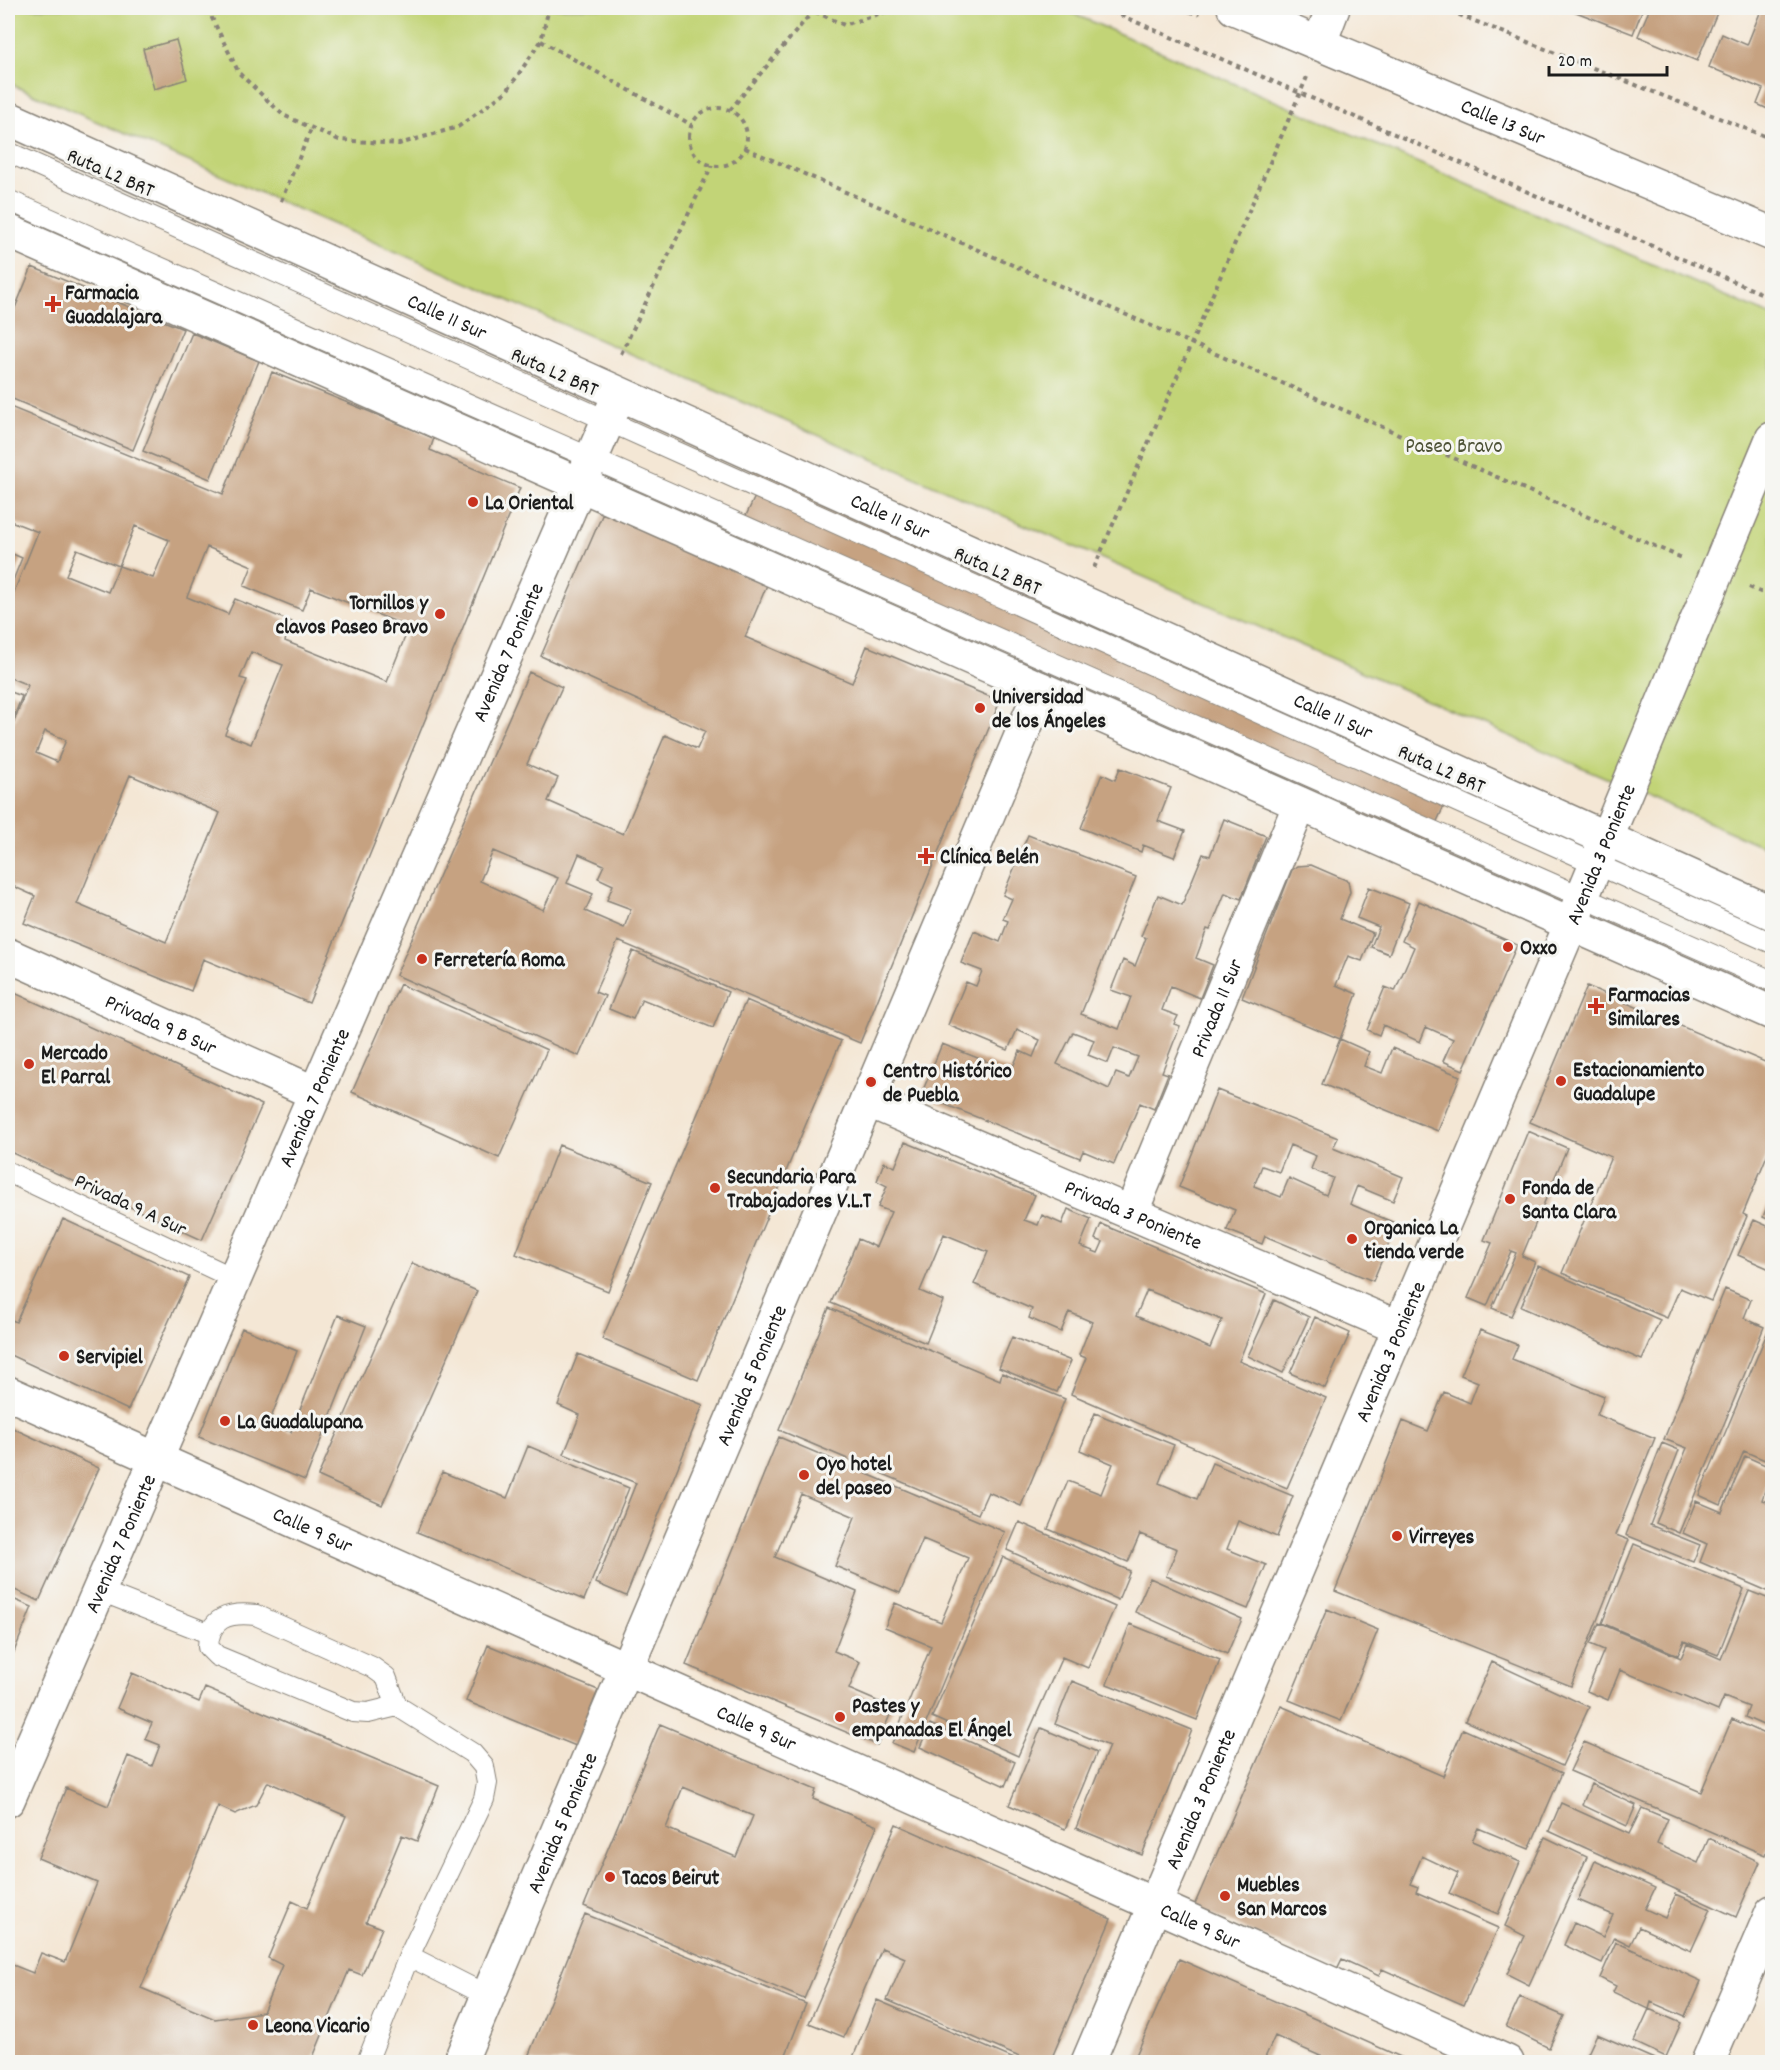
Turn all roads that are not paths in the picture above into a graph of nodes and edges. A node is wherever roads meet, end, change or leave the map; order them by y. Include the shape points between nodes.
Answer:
1 (1234, 8) edge
2 (1333, 8) edge
3 (1320, 42) junction
4 (8, 118) edge
5 (8, 152) edge
6 (8, 200) edge
7 (1773, 234) edge
8 (9, 237) edge
9 (613, 408) junction
10 (1773, 439) edge
11 (585, 471) junction
12 (1041, 689) junction
13 (1300, 804) junction
14 (1601, 851) junction
15 (1576, 910) junction
16 (1773, 913) edge
17 (1773, 943) edge
18 (8, 955) edge
19 (1773, 981) edge
20 (1773, 1013) edge
21 (315, 1092) junction
22 (867, 1100) junction
23 (8, 1172) edge
24 (1131, 1213) junction
25 (233, 1278) junction
26 (1400, 1328) junction
27 (8, 1393) edge
28 (154, 1459) junction
29 (98, 1590) junction
30 (208, 1633) junction
31 (626, 1668) junction
32 (397, 1706) junction
33 (8, 1800) edge
34 (1154, 1905) junction
35 (1773, 1912) edge
36 (409, 1956) junction
37 (488, 1996) junction
38 (368, 2062) edge
39 (460, 2062) edge
40 (1088, 2062) edge
41 (1507, 2062) edge
42 (1708, 2062) edge

1 - 3 street, Calle 13 Sur
2 - 3 street
3 - 7 street, Calle 13 Sur
4 - 9 street, Calle 11 Sur
5 - 9 lane, Ruta L2 BRT
6 - 11 lane
8 - 11 street
9 - 11 street, Avenida 7 Poniente
9 - 14 street, Calle 11 Sur
10 - 14 street, Avenida 3 Poniente
11 - 12 street
11 - 15 lane
11 - 21 street, Avenida 7 Poniente
12 - 13 street
12 - 22 street, Avenida 5 Poniente
13 - 15 street
13 - 24 street, Privada 11 Sur
14 - 15 street, Avenida 3 Poniente
14 - 16 street, Calle 11 Sur
14 - 17 lane
15 - 19 lane
15 - 20 street
15 - 26 street, Avenida 3 Poniente
18 - 21 street, Privada 9 B Sur
21 - 25 street, Avenida 7 Poniente
22 - 24 street, Privada 3 Poniente
22 - 31 street, Avenida 5 Poniente
23 - 25 lane, Privada 9 A Sur
24 - 26 street, Privada 3 Poniente
25 - 28 street, Avenida 7 Poniente
26 - 34 street, Avenida 3 Poniente
27 - 28 street, Calle 9 Sur
28 - 29 street, Avenida 7 Poniente
28 - 31 street, Calle 9 Sur
29 - 30 lane
29 - 33 street, Avenida 7 Poniente
30 - 32 lane via 208,1647 217,1656 353,1712 368,1713
30 - 32 lane via 222,1618 238,1613 256,1615 372,1667 386,1677
31 - 34 street, Calle 9 Sur
31 - 37 street, Avenida 5 Poniente
32 - 36 lane via 472,1753 484,1767 487,1783 484,1798
34 - 40 street, Avenida 3 Poniente
34 - 41 street, Calle 9 Sur
35 - 42 street
36 - 37 lane
36 - 38 lane
37 - 39 street, Avenida 5 Poniente

